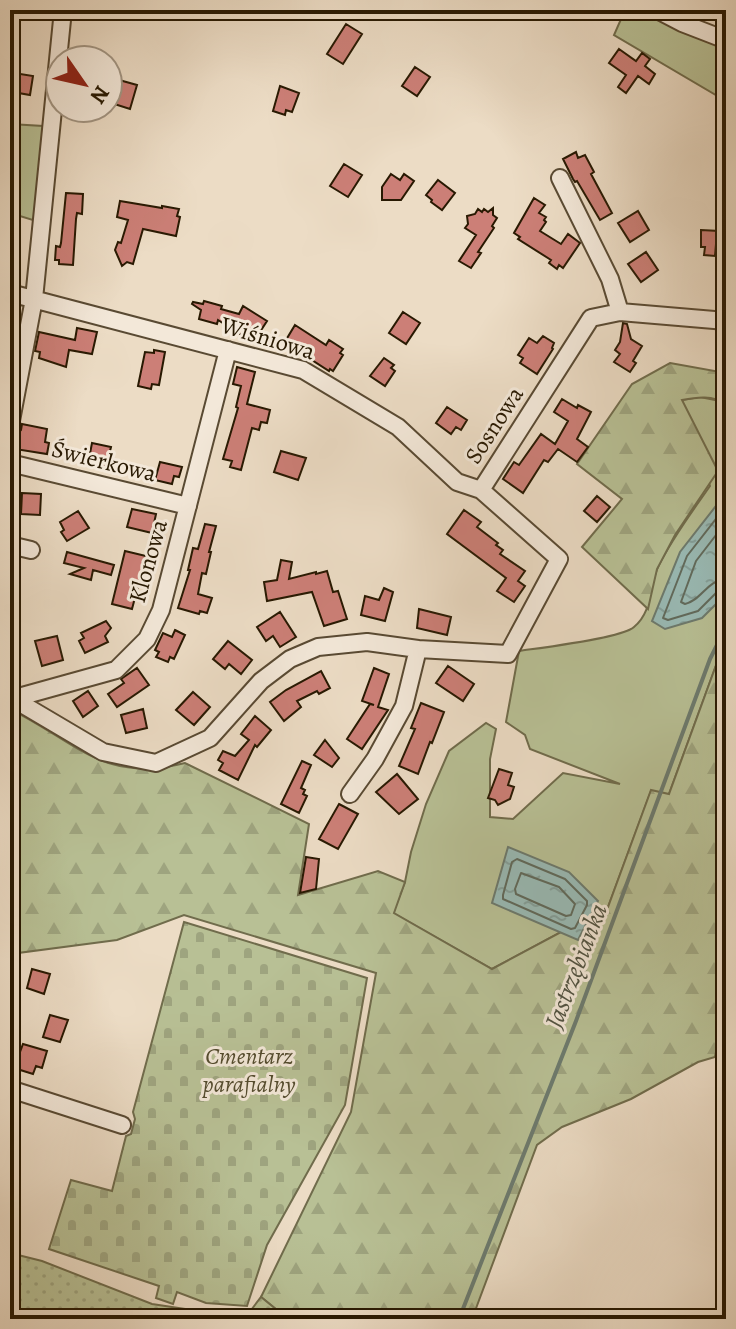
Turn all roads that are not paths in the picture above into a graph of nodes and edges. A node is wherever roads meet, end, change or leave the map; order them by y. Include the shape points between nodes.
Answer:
1 (63, 10) edge
2 (657, 10) edge
3 (726, 40) edge
4 (560, 178) dead end
5 (10, 293) edge
6 (34, 299) junction
7 (620, 312) junction
8 (726, 321) edge
9 (228, 350) junction
10 (10, 426) edge
11 (10, 463) edge
12 (481, 490) junction
13 (188, 506) junction
14 (10, 545) edge
15 (31, 550) dead end
16 (418, 649) junction
17 (12, 698) edge
18 (350, 794) dead end
19 (10, 1089) edge
20 (122, 1125) dead end

1 - 6 street
2 - 3 street
4 - 7 street via 610,279
5 - 6 street, Wiśniowa
6 - 9 street, Wiśniowa
6 - 10 street
7 - 8 street, Sosnowa
7 - 12 street, Sosnowa via 591,318
9 - 12 street, Wiśniowa via 303,370 398,427 457,482
9 - 13 street, Klonowa
11 - 13 street, Świerkowa
12 - 16 street, Sosnowa via 559,559 508,654
13 - 17 street, Klonowa via 161,610 147,639 116,670
14 - 15 street
16 - 17 street, Sosnowa via 367,642 318,647 290,659 261,681 210,738 156,763 103,752
16 - 18 street via 404,706
19 - 20 street

